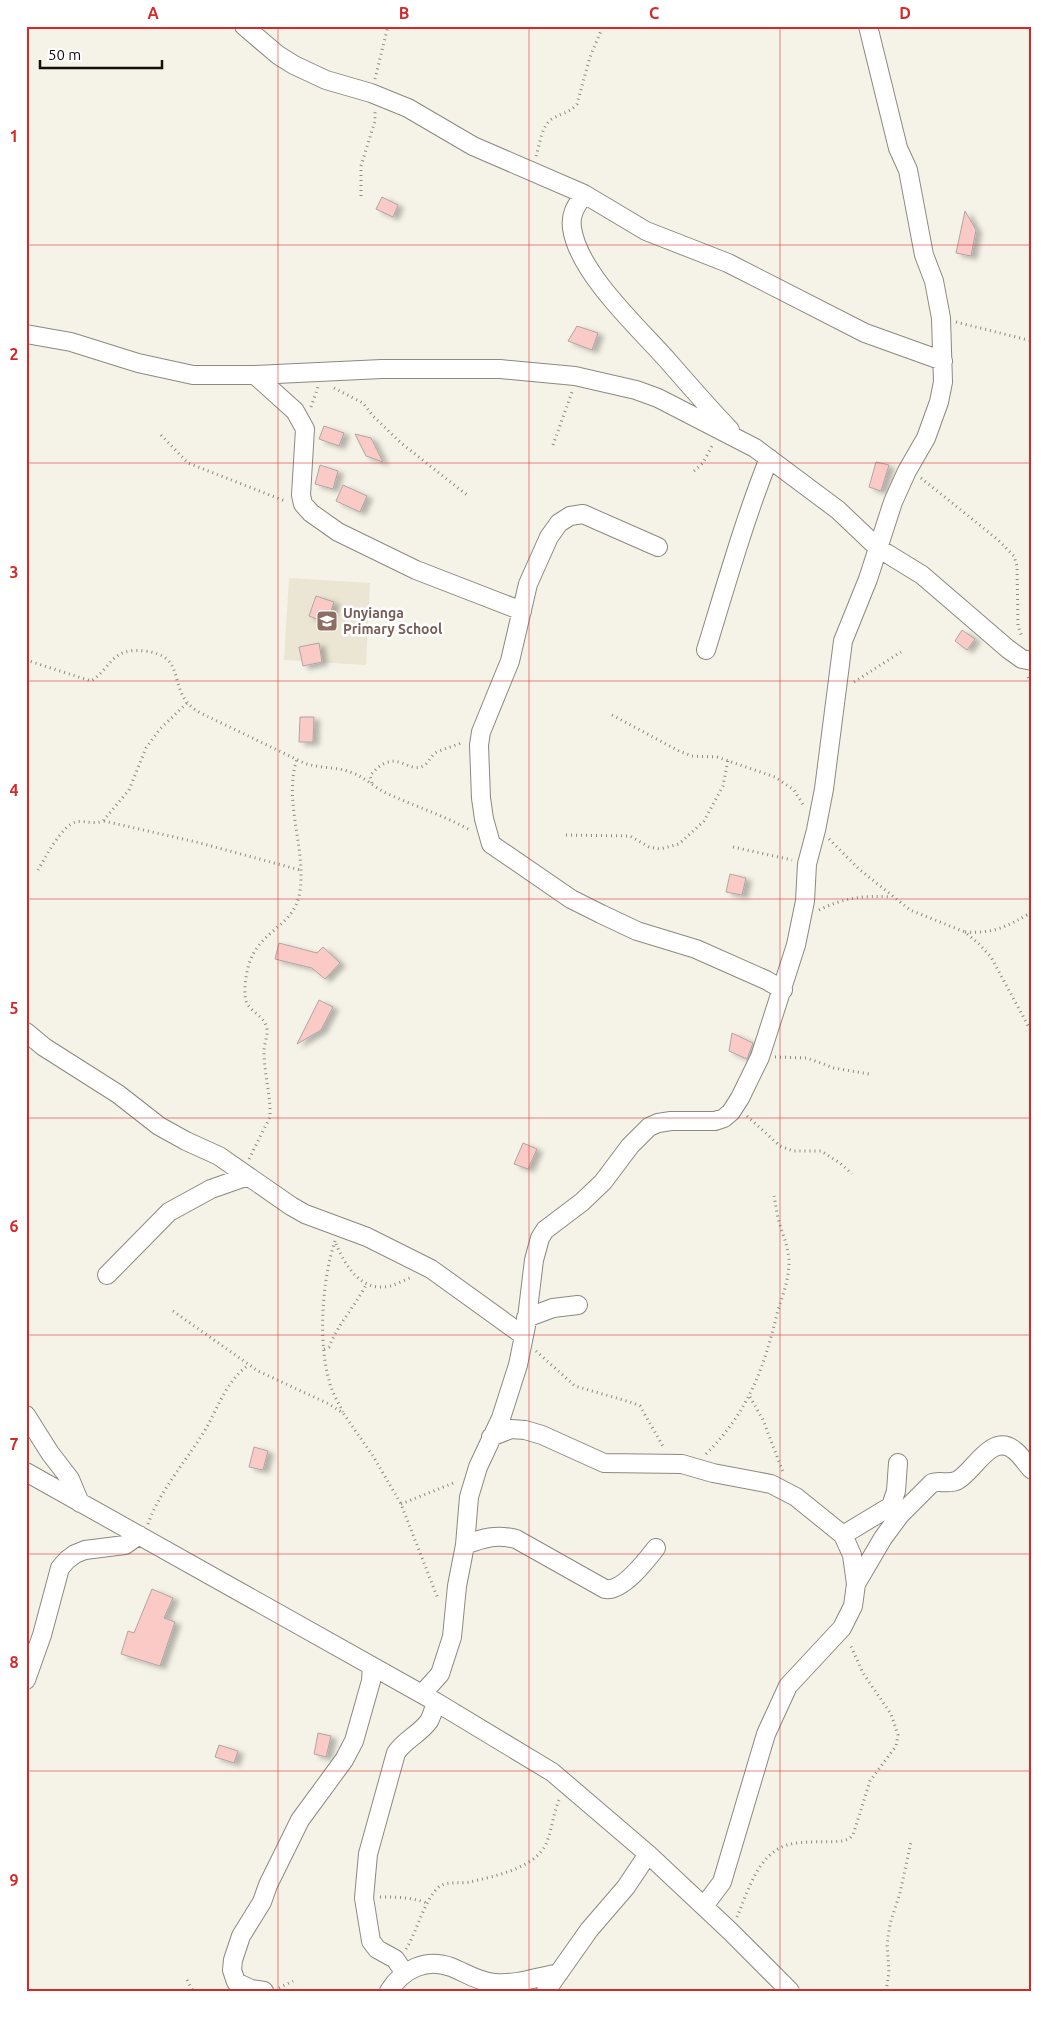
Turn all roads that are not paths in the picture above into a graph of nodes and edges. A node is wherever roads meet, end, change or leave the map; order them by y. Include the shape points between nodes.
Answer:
1 (868, 26) edge
2 (253, 29) edge
3 (584, 194) junction
4 (26, 334) edge
5 (942, 361) junction
6 (255, 375) junction
7 (729, 434) junction
8 (769, 458) junction
9 (658, 547) dead end
10 (878, 548) junction
11 (522, 611) junction
12 (706, 650) dead end
13 (1031, 661) edge
14 (783, 990) junction
15 (26, 1032) edge
16 (250, 1177) junction
17 (107, 1275) dead end
18 (578, 1305) dead end
19 (526, 1318) junction
20 (523, 1340) junction
21 (26, 1414) edge
22 (492, 1437) junction
23 (898, 1463) dead end
24 (1032, 1470) edge
25 (26, 1472) edge
26 (80, 1503) junction
27 (139, 1535) junction
28 (843, 1535) junction
29 (465, 1545) junction
30 (656, 1548) dead end
31 (856, 1584) junction
32 (372, 1666) junction
33 (26, 1680) edge
34 (429, 1698) junction
35 (648, 1854) junction
36 (704, 1906) junction
37 (401, 1967) junction
38 (558, 1973) junction
39 (786, 1989) edge
40 (264, 1991) edge
41 (389, 1991) edge
42 (546, 1991) edge

1 - 5 street via 893,131 908,170 924,256 934,281 941,318
2 - 3 street via 278,55 294,65 326,80 408,108 473,146
3 - 5 street via 646,231 728,263 865,333
3 - 7 street via 572,212 578,250 618,308
4 - 6 street via 71,342 138,363 193,375
5 - 10 street via 943,382 937,409 893,502
6 - 7 street via 322,377 382,368 483,369 576,376 658,398
6 - 11 street via 295,411 305,430 301,495 303,504 311,513 338,532 416,570
7 - 8 street
8 - 10 street via 838,510
8 - 12 street via 733,558
9 - 11 street via 582,514 570,516 559,523 549,537 528,584
10 - 13 street via 922,576 1022,659
10 - 14 street via 843,641 824,789 807,864 802,919
11 - 14 street via 510,660 481,732 479,745 481,798 491,844 558,891 601,914 636,931 696,949
14 - 19 street via 760,1058 737,1104 724,1118 715,1121 671,1120 649,1127 603,1182 546,1230 540,1238 534,1260
15 - 16 street via 159,1126 219,1156
16 - 17 street via 210,1189 169,1212
16 - 20 street via 291,1206 367,1237 431,1269
18 - 19 street via 553,1308
19 - 20 street
20 - 22 street via 501,1418
21 - 26 street via 70,1479
22 - 28 street via 511,1429 525,1430 604,1463 674,1463 771,1484 825,1519
22 - 29 street via 468,1497
23 - 28 street via 896,1491 891,1506
24 - 31 street via 1014,1450 998,1445 956,1482 932,1483 900,1515
25 - 26 street
26 - 27 street
27 - 32 street
27 - 33 street via 125,1545 101,1547 66,1560 60,1568
28 - 31 street via 854,1560
29 - 30 street via 490,1536 516,1539 612,1590 636,1571
29 - 34 street via 452,1637
31 - 36 street via 848,1619 788,1686 776,1710 758,1757 722,1882
32 - 34 street
32 - 40 street via 371,1681 354,1741 300,1820 236,1949 232,1970 236,1982
34 - 35 street via 570,1785
34 - 37 street via 430,1720 401,1746 393,1761 368,1854 364,1898 371,1940 377,1949
35 - 36 street
35 - 38 street
36 - 39 street
37 - 38 street via 441,1964 481,1980 511,1984
37 - 41 street
38 - 42 street

